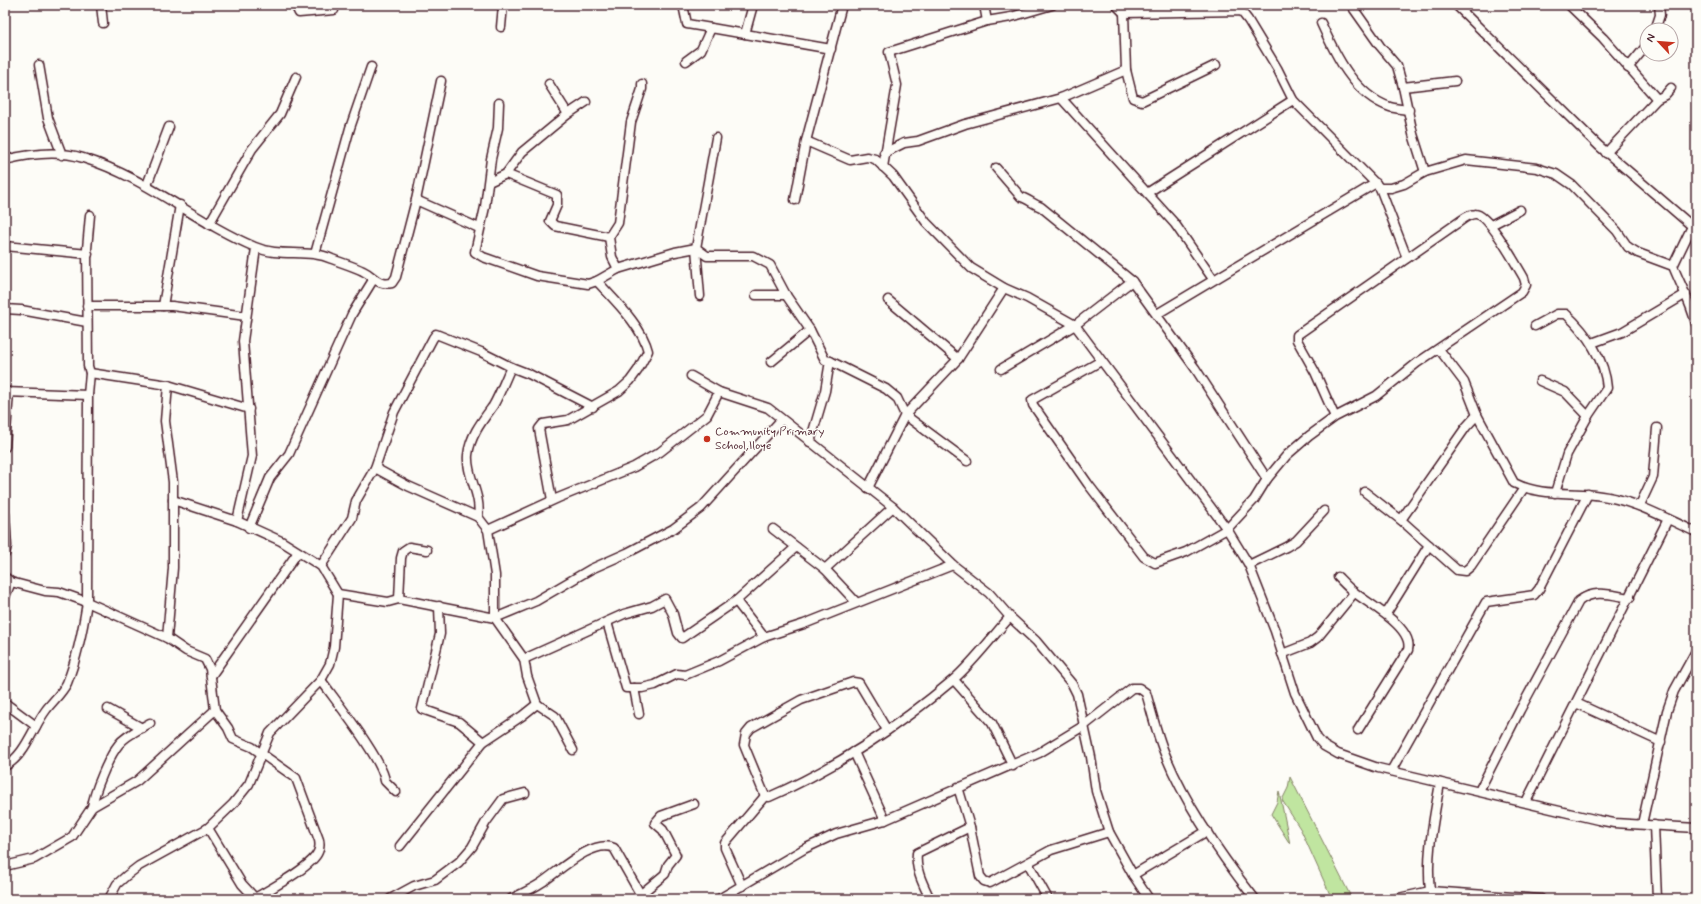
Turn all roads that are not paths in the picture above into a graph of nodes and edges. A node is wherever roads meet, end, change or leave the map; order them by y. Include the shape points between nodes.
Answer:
1 (101, 5) edge
2 (295, 5) edge
3 (503, 5) edge
4 (683, 5) edge
5 (753, 5) edge
6 (842, 5) edge
7 (984, 5) edge
8 (1052, 5) edge
9 (1116, 5) edge
10 (1351, 5) edge
11 (1456, 5) edge
12 (1568, 5) edge
13 (1659, 5) edge
14 (1182, 8) edge
15 (334, 10) dead end
16 (1124, 13) junction
17 (987, 21) junction
18 (1658, 22) edge
19 (1321, 23) dead end
20 (103, 24) dead end
21 (501, 27) dead end
22 (711, 28) junction
23 (745, 34) junction
24 (831, 49) junction
25 (1639, 54) edge
26 (686, 61) dead end
27 (39, 65) dead end
28 (1216, 65) dead end
29 (371, 67) dead end
30 (1628, 68) junction
31 (1126, 70) junction
32 (296, 77) dead end
33 (441, 80) dead end
34 (1455, 81) dead end
35 (549, 84) dead end
36 (642, 84) dead end
37 (1403, 87) junction
38 (1671, 88) dead end
39 (1061, 98) junction
40 (1657, 99) junction
41 (1293, 100) junction
42 (586, 102) dead end
43 (499, 103) dead end
44 (1408, 110) junction
45 (568, 114) junction
46 (169, 127) dead end
47 (716, 138) dead end
48 (806, 141) junction
49 (884, 153) junction
50 (1606, 153) junction
51 (62, 155) junction
52 (5, 160) edge
53 (883, 167) junction
54 (996, 168) dead end
55 (1426, 172) junction
56 (506, 174) junction
57 (489, 182) junction
58 (146, 185) junction
59 (1378, 186) junction
60 (1147, 193) junction
61 (416, 200) junction
62 (795, 200) dead end
63 (180, 205) junction
64 (1520, 210) dead end
65 (90, 216) dead end
66 (1696, 218) edge
67 (209, 224) junction
68 (1491, 225) junction
69 (1692, 226) junction
70 (480, 228) junction
71 (608, 237) junction
72 (5, 246) edge
73 (256, 248) junction
74 (696, 248) junction
75 (88, 254) junction
76 (315, 254) junction
77 (1407, 258) junction
78 (1673, 266) junction
79 (618, 269) junction
80 (1214, 279) junction
81 (373, 280) junction
82 (597, 281) junction
83 (1132, 281) junction
84 (1004, 288) junction
85 (1686, 294) junction
86 (756, 295) dead end
87 (786, 295) junction
88 (700, 296) dead end
89 (888, 300) dead end
90 (87, 306) junction
91 (163, 306) junction
92 (5, 309) edge
93 (1157, 314) junction
94 (246, 316) junction
95 (87, 322) junction
96 (1696, 324) edge
97 (1075, 325) junction
98 (1535, 326) dead end
99 (810, 330) junction
100 (1592, 343) junction
101 (1439, 349) junction
102 (958, 359) junction
103 (830, 361) junction
104 (1101, 361) junction
105 (771, 362) dead end
106 (511, 367) junction
107 (1001, 369) dead end
108 (90, 373) junction
109 (691, 376) dead end
110 (1540, 380) dead end
111 (168, 385) junction
112 (7, 392) edge
113 (719, 392) junction
114 (88, 395) junction
115 (593, 407) junction
116 (249, 409) junction
117 (905, 415) junction
118 (1477, 415) junction
119 (1588, 416) junction
120 (1335, 417) junction
121 (781, 420) junction
122 (1657, 428) dead end
123 (810, 442) junction
124 (5, 447) edge
125 (967, 461) dead end
126 (375, 468) junction
127 (1268, 479) junction
128 (868, 488) junction
129 (1524, 488) junction
130 (1365, 492) dead end
131 (1555, 493) junction
132 (1588, 494) junction
133 (173, 500) junction
134 (552, 500) junction
135 (1640, 506) junction
136 (892, 507) junction
137 (1324, 511) dead end
138 (5, 514) edge
139 (478, 517) junction
140 (1668, 519) junction
141 (1401, 520) junction
142 (237, 521) junction
143 (249, 528) junction
144 (773, 529) dead end
145 (1226, 529) junction
146 (488, 530) junction
147 (1696, 532) edge
148 (1429, 545) junction
149 (796, 547) junction
150 (427, 550) dead end
151 (298, 552) junction
152 (5, 554) edge
153 (953, 565) junction
154 (1249, 565) junction
155 (321, 566) junction
156 (825, 569) junction
157 (1338, 577) dead end
158 (8, 580) edge
159 (1354, 593) junction
160 (338, 594) junction
161 (5, 597) edge
162 (1630, 598) junction
163 (399, 599) junction
164 (736, 601) junction
165 (87, 602) junction
166 (856, 602) junction
167 (439, 606) junction
168 (1386, 614) junction
169 (1010, 617) junction
170 (495, 618) junction
171 (607, 622) junction
172 (764, 637) junction
173 (167, 638) junction
174 (1696, 651) edge
175 (1282, 654) junction
176 (524, 658) junction
177 (211, 676) junction
178 (321, 680) junction
179 (954, 680) junction
180 (634, 688) junction
181 (5, 703) edge
182 (1576, 703) junction
183 (537, 704) junction
184 (108, 710) dead end
185 (215, 710) junction
186 (640, 714) dead end
187 (150, 723) dead end
188 (1085, 725) junction
189 (36, 726) junction
190 (142, 728) junction
191 (887, 730) junction
192 (1358, 730) dead end
193 (483, 742) junction
194 (1661, 742) junction
195 (573, 750) dead end
196 (854, 752) junction
197 (261, 755) junction
198 (5, 766) edge
199 (1013, 766) junction
200 (1391, 771) junction
201 (1440, 782) junction
202 (958, 787) junction
203 (1479, 791) junction
204 (396, 792) dead end
205 (525, 793) dead end
206 (765, 796) junction
207 (1526, 802) junction
208 (694, 804) dead end
209 (92, 808) junction
210 (885, 820) junction
211 (1642, 824) junction
212 (1654, 825) junction
213 (970, 827) junction
214 (208, 828) junction
215 (1696, 828) edge
216 (1207, 831) junction
217 (1109, 832) junction
218 (400, 846) dead end
219 (1028, 863) junction
220 (5, 866) edge
221 (1133, 875) junction
222 (742, 886) junction
223 (1430, 891) junction
224 (642, 896) edge
225 (109, 899) edge
226 (255, 899) edge
227 (390, 899) edge
228 (511, 899) edge
229 (719, 899) edge
230 (930, 899) edge
231 (1048, 899) edge
232 (1149, 899) edge
233 (1255, 899) edge
234 (1394, 899) edge
235 (1541, 899) edge
236 (1656, 899) edge

1 - 20 street
2 - 15 street via 299,13
3 - 21 street
4 - 22 street via 687,24
5 - 23 street
6 - 24 street
7 - 17 street
8 - 17 street
9 - 16 street
10 - 37 street via 1397,66
11 - 50 street
12 - 30 street via 1603,38
13 - 18 street
14 - 16 street
14 - 41 street via 1241,11 1277,68
16 - 31 street
17 - 49 street via 889,52 896,84
19 - 44 street via 1342,66 1358,84 1390,107
22 - 23 street
22 - 26 street via 701,50
23 - 24 street
24 - 48 street
25 - 30 street
27 - 51 street via 48,118
28 - 31 street via 1142,101 1133,98
29 - 76 street via 350,128
30 - 40 street
31 - 39 street
32 - 67 street via 280,114 252,150
33 - 61 street
34 - 37 street
35 - 45 street
36 - 71 street via 631,122 618,223
37 - 44 street
38 - 40 street
39 - 49 street via 965,124 918,141 904,143
39 - 60 street
40 - 50 street
41 - 59 street
41 - 60 street
42 - 45 street
43 - 57 street via 498,128
44 - 55 street
45 - 56 street via 522,152
46 - 58 street
47 - 74 street
48 - 53 street via 850,160 867,157 875,159
48 - 62 street
49 - 53 street
50 - 69 street
51 - 52 street via 25,155
51 - 58 street via 82,157
53 - 84 street via 893,176 926,222 961,259
54 - 83 street via 1021,197 1041,207
55 - 59 street via 1404,184 1390,188
55 - 78 street via 1466,160 1537,168 1556,174 1572,186 1616,230 1628,247
56 - 57 street
56 - 71 street via 557,195 557,204 550,220 555,226
57 - 70 street
58 - 63 street
59 - 77 street
59 - 80 street
60 - 80 street via 1175,224
61 - 70 street
61 - 81 street via 392,283
63 - 67 street
63 - 91 street
64 - 68 street
65 - 75 street
66 - 69 street
67 - 73 street
68 - 77 street via 1482,216 1469,215
68 - 101 street via 1526,285 1522,292
69 - 78 street
70 - 82 street via 474,252 483,257 537,276 588,284
71 - 79 street
72 - 75 street
73 - 76 street via 278,254
73 - 94 street
74 - 79 street
74 - 87 street via 707,256 753,256 770,266
74 - 88 street
75 - 90 street
76 - 81 street via 364,271
77 - 120 street via 1297,335 1297,340
78 - 85 street
79 - 82 street
80 - 93 street
81 - 143 street via 345,326 289,454 270,478
82 - 115 street via 622,308 646,342 648,351 630,381
83 - 93 street
83 - 97 street
84 - 97 street
84 - 102 street
85 - 96 street
85 - 100 street via 1622,332
86 - 87 street
87 - 99 street
89 - 102 street
90 - 91 street
90 - 95 street
91 - 94 street
92 - 95 street
93 - 127 street
94 - 116 street via 243,349
95 - 108 street
97 - 104 street
97 - 107 street
98 - 100 street via 1557,314 1566,314 1578,324
99 - 103 street via 825,360
99 - 105 street
100 - 119 street via 1607,388
101 - 118 street via 1464,382
101 - 120 street via 1376,396
102 - 117 street
103 - 117 street via 886,389 897,398
103 - 123 street via 825,391
104 - 145 street
104 - 145 street via 1032,400 1033,406 1088,484 1144,557 1155,563 1186,552
106 - 115 street
106 - 126 street via 436,334 398,402
106 - 139 street via 496,400 478,426 468,454 479,503
108 - 111 street
108 - 114 street
109 - 113 street
110 - 119 street via 1565,392
111 - 116 street
111 - 133 street via 165,421
112 - 114 street
112 - 124 street
113 - 121 street via 768,408
113 - 134 street via 707,415 660,452 634,467
114 - 165 street
115 - 134 street via 568,420 541,426
116 - 142 street via 252,456
117 - 125 street
117 - 128 street
118 - 129 street via 1514,483
118 - 141 street
119 - 131 street via 1567,454
120 - 127 street via 1287,456
121 - 123 street
121 - 170 street via 701,508 673,529 591,569 536,601
122 - 135 street via 1653,477
123 - 128 street
126 - 139 street via 408,486
126 - 155 street via 358,497 348,526
127 - 145 street via 1254,500
128 - 136 street
129 - 131 street
129 - 148 street via 1471,566 1464,571 1457,570
130 - 141 street
131 - 132 street
132 - 135 street
132 - 200 street via 1534,595 1486,602
133 - 142 street
133 - 173 street via 173,568
134 - 146 street
135 - 140 street
136 - 153 street
136 - 156 street
137 - 154 street via 1296,541
138 - 152 street
139 - 146 street
140 - 147 street
140 - 162 street
141 - 148 street
142 - 143 street
143 - 151 street via 281,541
144 - 149 street
145 - 154 street
146 - 170 street via 495,575
148 - 168 street
149 - 156 street
149 - 164 street
150 - 163 street via 409,547 403,550
151 - 155 street
151 - 177 street
153 - 166 street
153 - 169 street via 989,593
154 - 175 street
155 - 160 street
156 - 166 street
157 - 159 street
158 - 161 street
158 - 165 street via 45,591 59,592
159 - 168 street
159 - 175 street via 1318,637 1310,643
160 - 163 street via 388,602
160 - 178 street via 334,647 330,664
162 - 182 street
162 - 203 street via 1596,593 1579,601
163 - 167 street
164 - 171 street via 682,638 665,599
164 - 172 street
165 - 173 street
165 - 189 street via 67,682
166 - 172 street via 804,624
167 - 170 street
167 - 193 street via 440,634 422,709 458,722
168 - 192 street via 1408,638 1410,644
169 - 179 street
169 - 188 street via 1036,641 1072,684
170 - 176 street
171 - 176 street
171 - 180 street via 626,688
172 - 180 street via 719,661 685,675 677,674 655,685
173 - 177 street via 186,651 205,659
174 - 194 street via 1674,691
175 - 200 street via 1295,693 1317,738 1324,746 1353,760
176 - 183 street via 527,676
177 - 185 street
178 - 197 street via 274,727
178 - 204 street via 362,737 384,773 385,781
179 - 191 street
179 - 199 street via 992,723
180 - 186 street
181 - 189 street
182 - 194 street
182 - 207 street
183 - 193 street
183 - 195 street via 555,716
184 - 190 street
185 - 197 street via 233,739 252,746
185 - 209 street via 137,781
187 - 190 street
188 - 199 street
188 - 216 street via 1132,688 1139,688 1146,693 1165,754
188 - 217 street via 1096,792
189 - 198 street via 19,754
190 - 209 street via 116,749 94,795
191 - 196 street
191 - 206 street via 859,683 853,682 801,700 751,728 746,734 744,745
193 - 218 street
194 - 211 street
196 - 206 street via 801,784 769,797
196 - 210 street
197 - 214 street via 249,784
197 - 226 street via 296,778 320,847 316,857 303,868
199 - 202 street
200 - 201 street
201 - 203 street
201 - 223 street via 1430,837
202 - 210 street
202 - 213 street
203 - 207 street
205 - 227 street via 503,799 472,847 459,862 435,880 414,886
206 - 222 street via 725,843
207 - 211 street via 1614,823
208 - 224 street via 661,816 655,823 663,830 676,855 664,874
209 - 220 street via 72,837 34,859
210 - 222 street via 836,834 804,849
211 - 212 street
212 - 215 street
212 - 236 street
213 - 219 street via 980,876 984,881 990,883
213 - 230 street via 917,853 916,864
214 - 225 street via 139,866 117,884
214 - 226 street via 242,884
216 - 221 street
216 - 233 street via 1230,868
217 - 219 street via 1051,850
217 - 221 street
219 - 231 street
221 - 232 street
222 - 229 street
223 - 234 street
223 - 235 street
224 - 228 street via 614,848 608,845 600,846 568,862 540,884

